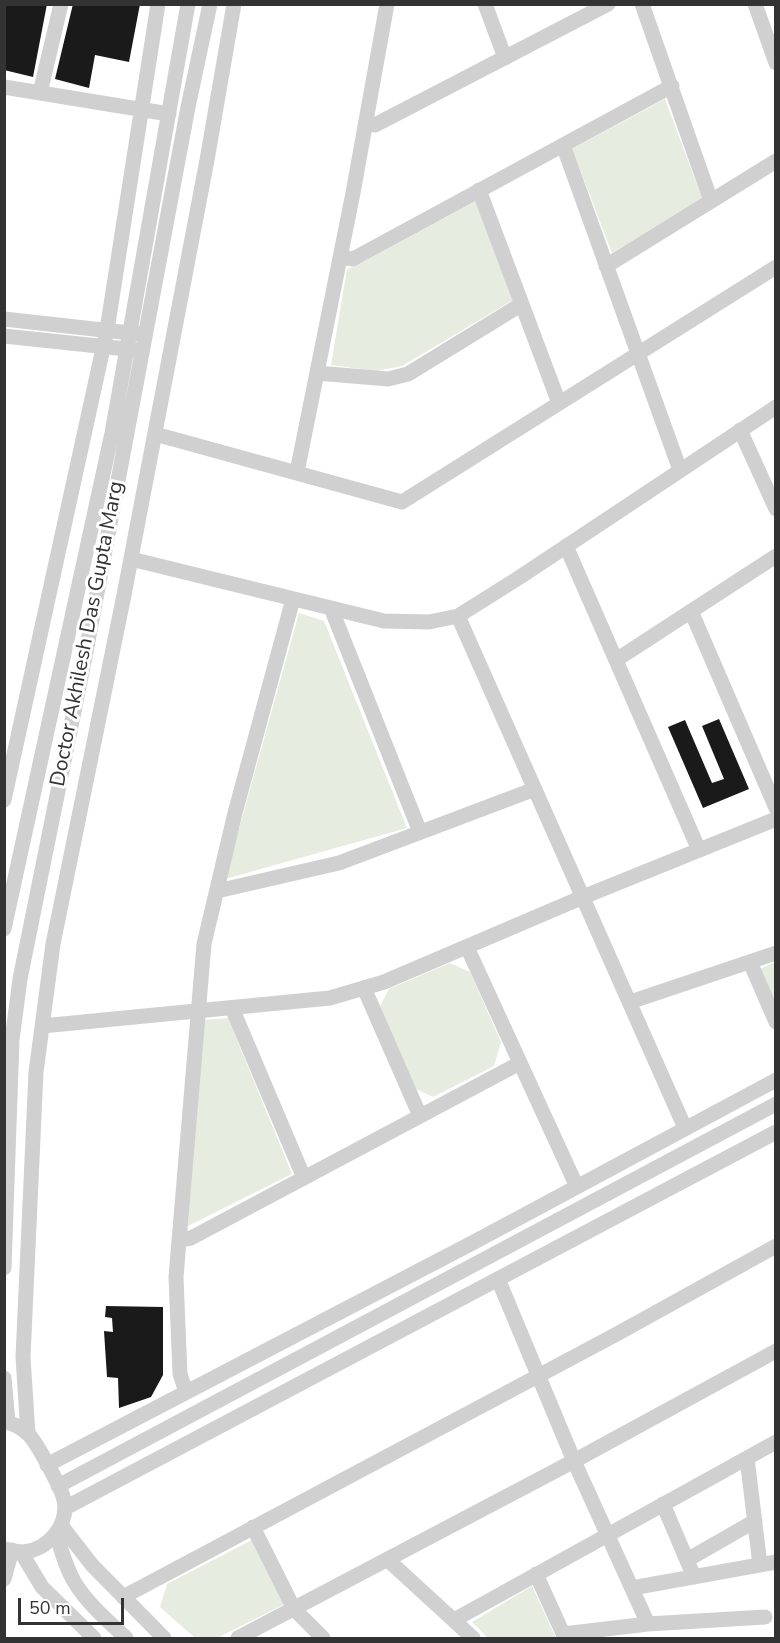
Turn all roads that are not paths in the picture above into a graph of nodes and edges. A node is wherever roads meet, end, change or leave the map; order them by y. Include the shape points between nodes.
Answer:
1 (61, 4) edge
2 (158, 4) edge
3 (188, 4) edge
4 (210, 4) edge
5 (234, 4) edge
6 (387, 4) edge
7 (485, 4) edge
8 (608, 4) edge
9 (642, 4) edge
10 (755, 4) edge
11 (505, 58) junction
12 (776, 63) edge
13 (672, 86) junction
14 (4, 87) edge
15 (40, 93) junction
16 (141, 110) junction
17 (169, 114) junction
18 (366, 123) junction
19 (563, 145) junction
20 (776, 161) edge
21 (479, 190) junction
22 (711, 201) junction
23 (340, 257) junction
24 (606, 266) junction
25 (776, 267) edge
26 (522, 304) junction
27 (4, 319) edge
28 (107, 330) junction
29 (138, 334) junction
30 (4, 336) edge
31 (104, 347) junction
32 (135, 350) junction
33 (638, 353) junction
34 (317, 373) junction
35 (559, 403) junction
36 (776, 406) edge
37 (740, 430) junction
38 (155, 434) junction
39 (680, 470) junction
40 (297, 472) junction
41 (774, 500) edge
42 (566, 546) junction
43 (776, 556) edge
44 (131, 559) junction
45 (293, 599) junction
46 (331, 608) junction
47 (691, 611) junction
48 (458, 616) junction
49 (70, 627) junction
50 (88, 637) junction
51 (113, 650) junction
52 (616, 660) junction
53 (535, 789) junction
54 (4, 800) edge
55 (4, 805) edge
56 (776, 808) edge
57 (29, 811) junction
58 (776, 819) edge
59 (420, 832) junction
60 (699, 850) junction
61 (217, 891) junction
62 (583, 897) junction
63 (6, 908) edge
64 (4, 929) edge
65 (467, 946) junction
66 (776, 953) edge
67 (750, 962) junction
68 (364, 988) junction
69 (630, 1002) junction
70 (232, 1008) junction
71 (198, 1012) junction
72 (776, 1022) edge
73 (42, 1026) junction
74 (520, 1063) junction
75 (776, 1080) edge
76 (776, 1104) edge
77 (420, 1116) junction
78 (686, 1128) junction
79 (776, 1132) edge
80 (304, 1178) junction
81 (576, 1187) junction
82 (180, 1240) junction
83 (776, 1246) edge
84 (4, 1268) edge
85 (498, 1279) junction
86 (776, 1351) edge
87 (538, 1376) junction
88 (4, 1378) edge
89 (186, 1392) junction
90 (6, 1422) edge
91 (28, 1434) junction
92 (776, 1442) edge
93 (747, 1458) junction
94 (574, 1461) junction
95 (47, 1465) junction
96 (58, 1486) junction
97 (663, 1504) junction
98 (65, 1509) junction
99 (755, 1521) junction
100 (253, 1527) junction
101 (59, 1529) junction
102 (609, 1534) junction
103 (12, 1550) edge
104 (388, 1560) junction
105 (687, 1560) junction
106 (768, 1564) edge
107 (536, 1574) junction
108 (694, 1577) junction
109 (4, 1579) edge
110 (632, 1588) junction
111 (123, 1597) junction
112 (294, 1610) junction
113 (765, 1617) dead end
114 (454, 1620) junction
115 (648, 1624) junction
116 (564, 1636) edge
117 (94, 1638) edge
118 (126, 1638) edge
119 (164, 1638) edge
120 (238, 1638) edge
121 (323, 1638) edge
122 (473, 1638) edge

1 - 15 street
2 - 16 street
3 - 17 street, Doctor Akhilesh Das Gupta Marg
4 - 29 street, Doctor Akhilesh Das Gupta Marg
5 - 38 street
6 - 18 street
7 - 11 street
8 - 11 street
9 - 13 street
10 - 12 street
11 - 18 street via 375,125
13 - 19 street
13 - 22 street
14 - 15 street
15 - 16 street
16 - 17 street
16 - 28 street
17 - 29 street, Doctor Akhilesh Das Gupta Marg
18 - 23 street
19 - 21 street
19 - 24 street
20 - 22 street
21 - 23 street via 353,259
21 - 26 street
22 - 24 street
23 - 34 street
24 - 33 street
25 - 33 street
26 - 34 street via 408,374 388,379
26 - 35 street
27 - 28 street
28 - 29 street
28 - 31 street
29 - 32 street, Doctor Akhilesh Das Gupta Marg
30 - 31 street
31 - 32 street
31 - 54 street
32 - 49 street, Doctor Akhilesh Das Gupta Marg via 112,433
32 - 50 street, Doctor Akhilesh Das Gupta Marg
33 - 35 street
33 - 39 street
34 - 40 street
35 - 40 street via 402,502
36 - 37 street
37 - 39 street
37 - 41 street
38 - 40 street
38 - 44 street
39 - 42 street
42 - 48 street
42 - 52 street
43 - 47 street
44 - 45 street
44 - 51 street
45 - 46 street
45 - 61 street
46 - 48 street via 384,621 429,622
46 - 59 street
47 - 52 street
47 - 56 street
48 - 53 street
49 - 50 street
49 - 57 street, Doctor Akhilesh Das Gupta Marg
50 - 51 street
50 - 84 street, Doctor Akhilesh Das Gupta Marg via 20,979 12,1040
51 - 73 street via 53,944
52 - 60 street
53 - 59 street
53 - 62 street
55 - 57 street
57 - 63 street, Doctor Akhilesh Das Gupta Marg
58 - 60 street
59 - 61 street via 339,863
60 - 62 street
61 - 71 street via 204,944
62 - 65 street
62 - 69 street
63 - 64 street, Doctor Akhilesh Das Gupta Marg
65 - 68 street
65 - 74 street
66 - 67 street
67 - 69 street
67 - 72 street
68 - 70 street via 330,998
68 - 77 street
69 - 78 street
70 - 71 street
70 - 80 street
71 - 73 street
71 - 82 street
73 - 91 street via 36,1072 23,1357
74 - 77 street
74 - 81 street
75 - 78 street
76 - 96 street
77 - 80 street
78 - 81 street
79 - 85 street
80 - 82 street via 191,1238
81 - 89 street
82 - 89 street via 176,1278 180,1374
83 - 87 street
85 - 87 street
85 - 98 street
86 - 94 street
87 - 94 street
87 - 100 street
88 - 90 street
89 - 95 street
90 - 91 street
91 - 95 street
92 - 93 street
93 - 97 street
93 - 99 street
94 - 102 street
94 - 104 street
95 - 96 street
96 - 98 street
97 - 102 street
97 - 105 street
98 - 101 street
99 - 105 street
99 - 106 street
100 - 111 street
100 - 112 street
101 - 103 street via 40,1547
101 - 111 street
101 - 118 street via 64,1560 74,1581 89,1603
102 - 107 street
102 - 110 street
103 - 109 street
103 - 117 street via 42,1587
104 - 112 street
104 - 114 street
105 - 108 street
106 - 108 street
107 - 114 street
107 - 116 street
108 - 110 street
110 - 115 street
111 - 119 street
112 - 120 street
112 - 121 street
113 - 115 street
114 - 122 street
115 - 116 street

